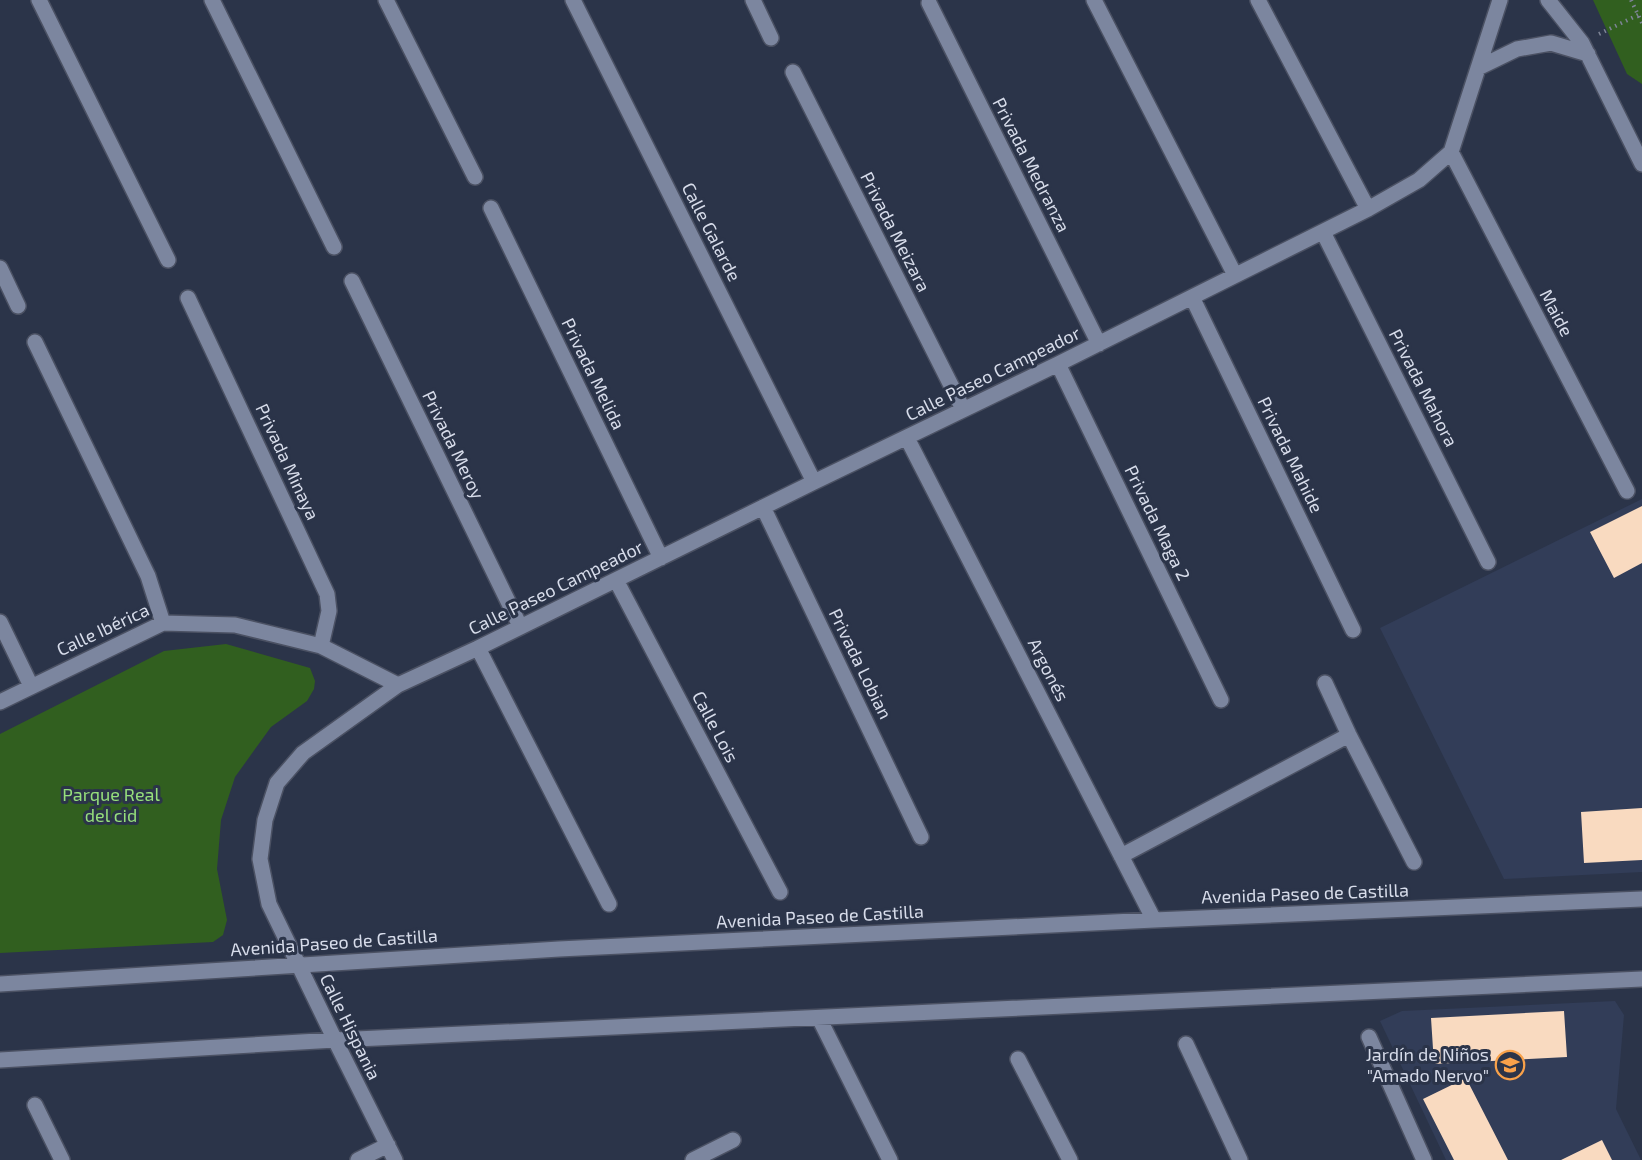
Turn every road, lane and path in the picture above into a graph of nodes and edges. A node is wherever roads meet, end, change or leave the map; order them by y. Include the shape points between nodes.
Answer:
1 (39, 0) edge
2 (213, 0) edge
3 (386, 0) edge
4 (573, 0) edge
5 (753, 0) edge
6 (1094, 0) edge
7 (1258, 0) edge
8 (1500, 0) edge
9 (1548, 0) edge
10 (1631, 0) edge
11 (929, 3) dead end
12 (1640, 14) edge
13 (1642, 23) edge
14 (771, 38) dead end
15 (1585, 48) junction
16 (1478, 68) junction
17 (793, 72) dead end
18 (1451, 153) junction
19 (1642, 164) edge
20 (475, 177) dead end
21 (491, 208) dead end
22 (1368, 209) junction
23 (1323, 232) junction
24 (334, 247) dead end
25 (168, 260) dead end
26 (0, 268) edge
27 (1235, 275) junction
28 (352, 281) dead end
29 (1192, 297) junction
30 (188, 298) dead end
31 (18, 306) dead end
32 (35, 342) dead end
33 (1099, 344) junction
34 (1058, 364) junction
35 (963, 410) junction
36 (907, 438) junction
37 (814, 482) junction
38 (1627, 491) dead end
39 (763, 507) junction
40 (661, 558) junction
41 (1488, 562) dead end
42 (616, 580) junction
43 (0, 622) edge
44 (163, 623) junction
45 (520, 626) junction
46 (1353, 630) dead end
47 (321, 646) junction
48 (478, 648) junction
49 (1325, 683) dead end
50 (398, 685) junction
51 (31, 686) junction
52 (1221, 700) dead end
53 (0, 702) edge
54 (1349, 735) junction
55 (921, 837) dead end
56 (1121, 855) junction
57 (1414, 862) dead end
58 (780, 892) dead end
59 (1642, 899) edge
60 (609, 904) dead end
61 (1154, 920) junction
62 (298, 964) junction
63 (1642, 979) edge
64 (0, 984) edge
65 (819, 1018) junction
66 (1369, 1037) dead end
67 (335, 1040) junction
68 (1186, 1044) dead end
69 (1018, 1059) dead end
70 (0, 1060) edge
71 (35, 1105) dead end
72 (733, 1140) dead end
73 (388, 1145) junction
74 (62, 1160) edge
75 (358, 1160) edge
76 (395, 1160) edge
77 (693, 1160) edge
78 (890, 1160) edge
79 (1070, 1160) edge
80 (1240, 1160) edge
81 (1424, 1160) edge

1 - 25 street
2 - 24 street
3 - 20 street
4 - 37 street, Calle Galarde
5 - 14 street
6 - 27 street
7 - 22 street
8 - 16 street
9 - 15 street
10 - 12 path
11 - 33 street, Privada Medranza
12 - 13 path
12 - 15 path
15 - 16 street via 1551,43 1517,49
15 - 19 street
16 - 18 street
17 - 35 street, Privada Meizara
18 - 22 street, Calle Paseo Campeador via 1419,180
18 - 38 street, Maide
21 - 40 street, Privada Melida
22 - 23 street, Calle Paseo Campeador
23 - 27 street, Calle Paseo Campeador
23 - 41 street, Privada Mahora
26 - 31 street
27 - 29 street, Calle Paseo Campeador
28 - 45 street, Privada Meroy
29 - 33 street, Calle Paseo Campeador
29 - 46 street, Privada Mahide
30 - 47 street, Privada Minaya via 327,594 329,611
32 - 44 street via 148,576
33 - 34 street, Calle Paseo Campeador
34 - 35 street, Calle Paseo Campeador
34 - 52 street, Privada Maga 2
35 - 36 street, Calle Paseo Campeador
36 - 37 street, Calle Paseo Campeador
36 - 56 street, Argonés
37 - 39 street, Calle Paseo Campeador
39 - 40 street, Calle Paseo Campeador
39 - 55 street, Privada Lobian
40 - 42 street, Calle Paseo Campeador
42 - 45 street, Calle Paseo Campeador
42 - 58 street, Calle Lois
43 - 51 street
44 - 47 street, Calle Ibérica via 235,625
44 - 51 street, Calle Ibérica
45 - 48 street, Calle Paseo Campeador
47 - 50 street, Calle Ibérica
48 - 50 street, Calle Paseo Campeador
48 - 60 street
49 - 54 street
50 - 62 street, Calle Hispania via 303,753 277,783 265,820 260,859 269,904
51 - 53 street, Calle Ibérica
54 - 56 street
54 - 57 street
56 - 61 street, Argonés
59 - 61 street, Avenida Paseo de Castilla
61 - 62 street, Avenida Paseo de Castilla
62 - 64 street, Avenida Paseo de Castilla
62 - 67 street, Calle Hispania
63 - 65 street
65 - 67 street
65 - 78 street
66 - 81 street
67 - 70 street
67 - 73 street, Calle Hispania
68 - 80 street
69 - 79 street
71 - 74 street
72 - 77 street
73 - 75 street
73 - 76 street, Calle Hispania

